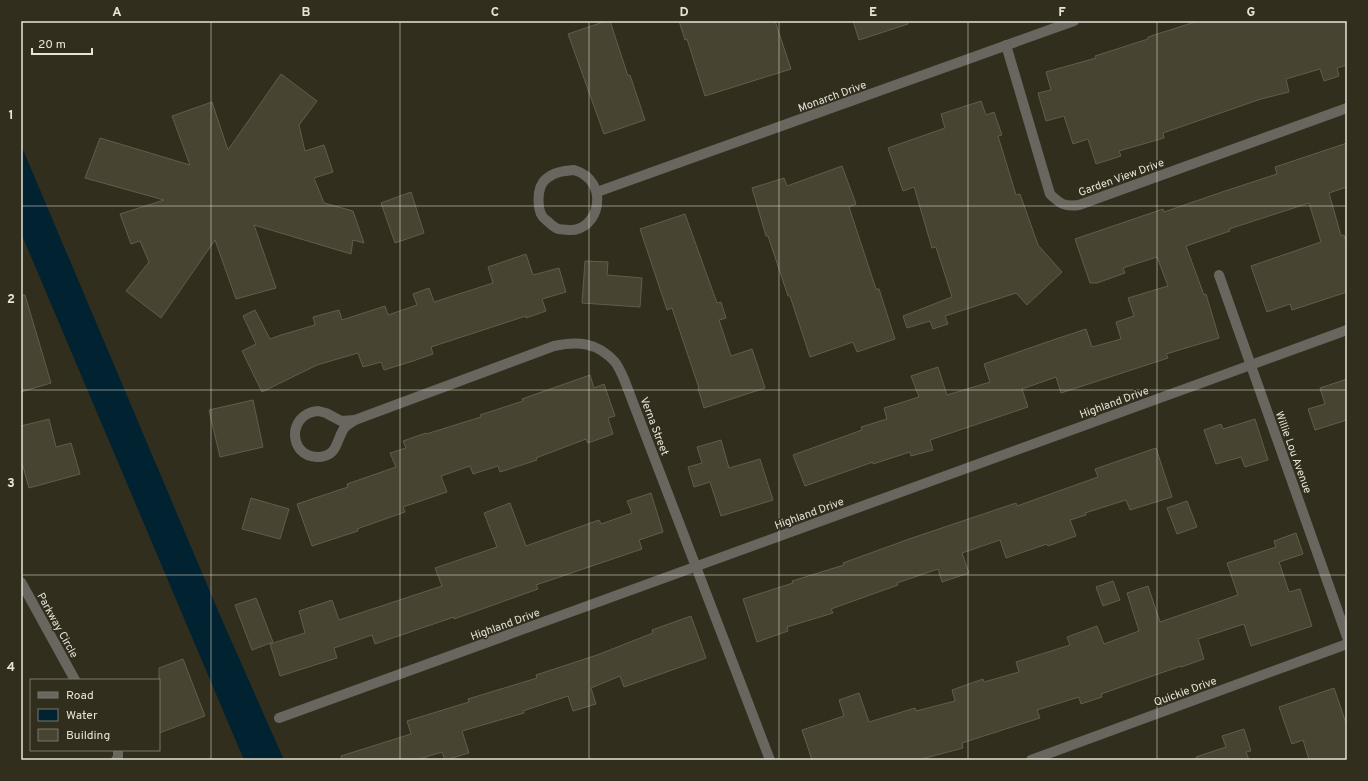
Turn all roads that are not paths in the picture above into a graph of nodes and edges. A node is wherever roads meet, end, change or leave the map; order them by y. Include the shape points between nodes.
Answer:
1 (1074, 21) edge
2 (1006, 46) junction
3 (1347, 108) edge
4 (597, 192) junction
5 (1219, 275) dead end
6 (1347, 330) edge
7 (1251, 365) junction
8 (355, 420) junction
9 (696, 567) junction
10 (21, 582) edge
11 (1347, 637) edge
12 (1347, 644) edge
13 (73, 679) edge
14 (279, 718) dead end
15 (770, 760) edge
16 (1030, 760) edge

1 - 2 street, Monarch Drive
2 - 3 street, Garden View Drive via 1050,194 1057,202 1069,206 1079,205
2 - 4 street, Monarch Drive
4 - 4 street via 588,176 581,172 558,171 540,187 538,209 543,218 559,229 571,230 584,226 594,214 598,203
5 - 7 street, Willie Lou Avenue
6 - 7 street, Highland Drive
7 - 9 street, Highland Drive
7 - 11 street, Willie Lou Avenue
8 - 8 street, Verna Street via 341,421 326,413 311,412 302,417 296,425 294,437 304,453 316,457 324,456 331,453 344,429
8 - 9 street, Verna Street via 554,346 570,342 596,348 616,363 624,379
9 - 14 street, Highland Drive
9 - 15 street, Verna Street
10 - 13 street, Parkway Circle
12 - 16 street, Quickie Drive

